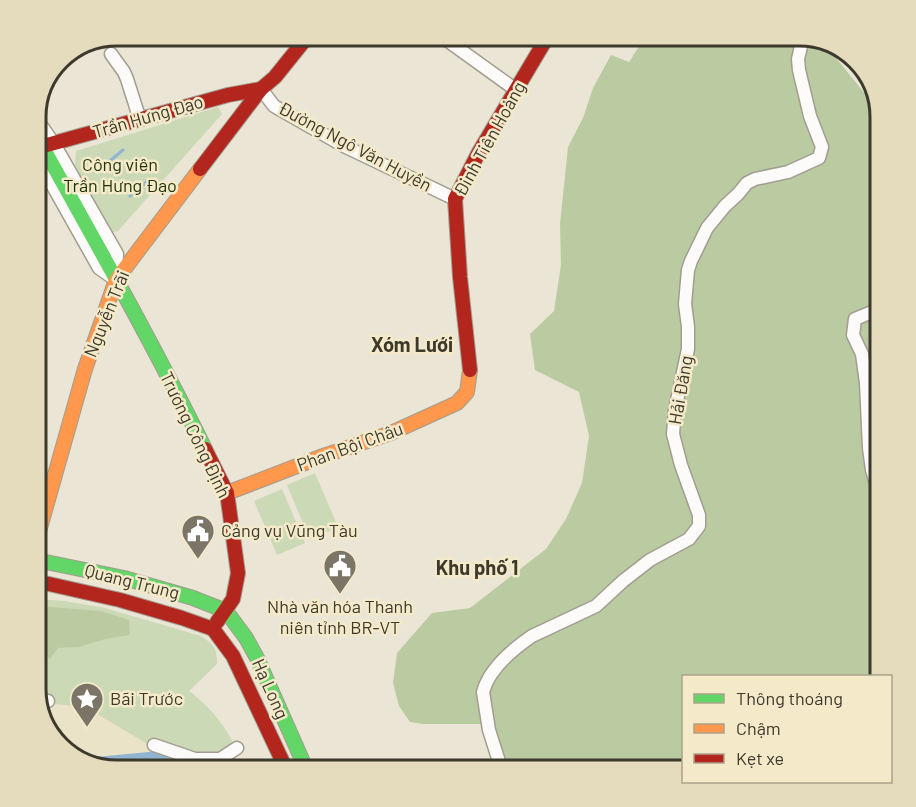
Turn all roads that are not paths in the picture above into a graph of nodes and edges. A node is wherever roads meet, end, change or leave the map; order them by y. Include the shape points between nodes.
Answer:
1 (300, 46) edge
2 (455, 46) edge
3 (542, 46) edge
4 (801, 46) edge
5 (111, 54) dead end
6 (261, 89) junction
7 (516, 90) junction
8 (140, 120) junction
9 (47, 144) edge
10 (47, 157) edge
11 (455, 199) junction
12 (116, 280) junction
13 (869, 313) edge
14 (467, 392) joint
15 (870, 452) edge
16 (227, 493) junction
17 (47, 504) edge
18 (47, 562) edge
19 (47, 584) edge
20 (226, 611) junction
21 (213, 629) junction
22 (154, 745) dead end
23 (237, 748) dead end
24 (282, 760) edge
25 (303, 760) edge
26 (499, 760) edge

1 - 6 main road, Nguyễn Trãi
2 - 7 street
3 - 7 main road, Đinh Tiên Hoàng
4 - 26 street, Hải Đăng via 799,70 822,147 819,158 788,172 747,183 708,228 688,270 688,349 674,434 699,526 689,539 650,560 596,606 532,636 498,665 483,692
5 - 8 street via 124,72
6 - 8 main road, Trần Hưng Đạo
6 - 11 street, Đường Ngô Văn Huyền via 274,106 344,146
6 - 12 main road, Nguyễn Trãi
7 - 11 main road, Đinh Tiên Hoàng
8 - 9 main road, Trần Hưng Đạo
10 - 12 main road, Trương Công Định
11 - 14 main road, Đinh Tiên Hoàng via 470,372
12 - 16 main road, Trương Công Định
12 - 17 main road, Nguyễn Trãi
13 - 15 street via 855,319 853,335 862,354
14 - 16 main road, Phan Bội Châu via 457,404 391,433
16 - 20 main road, Trương Công Định via 238,573 233,599
18 - 20 main road, Quang Trung via 124,578
19 - 21 main road, Quang Trung via 120,600
20 - 21 main road, Trương Công Định
20 - 25 main road, Hạ Long via 257,658
21 - 24 main road, Hạ Long via 233,656
22 - 23 street via 195,759 220,759

